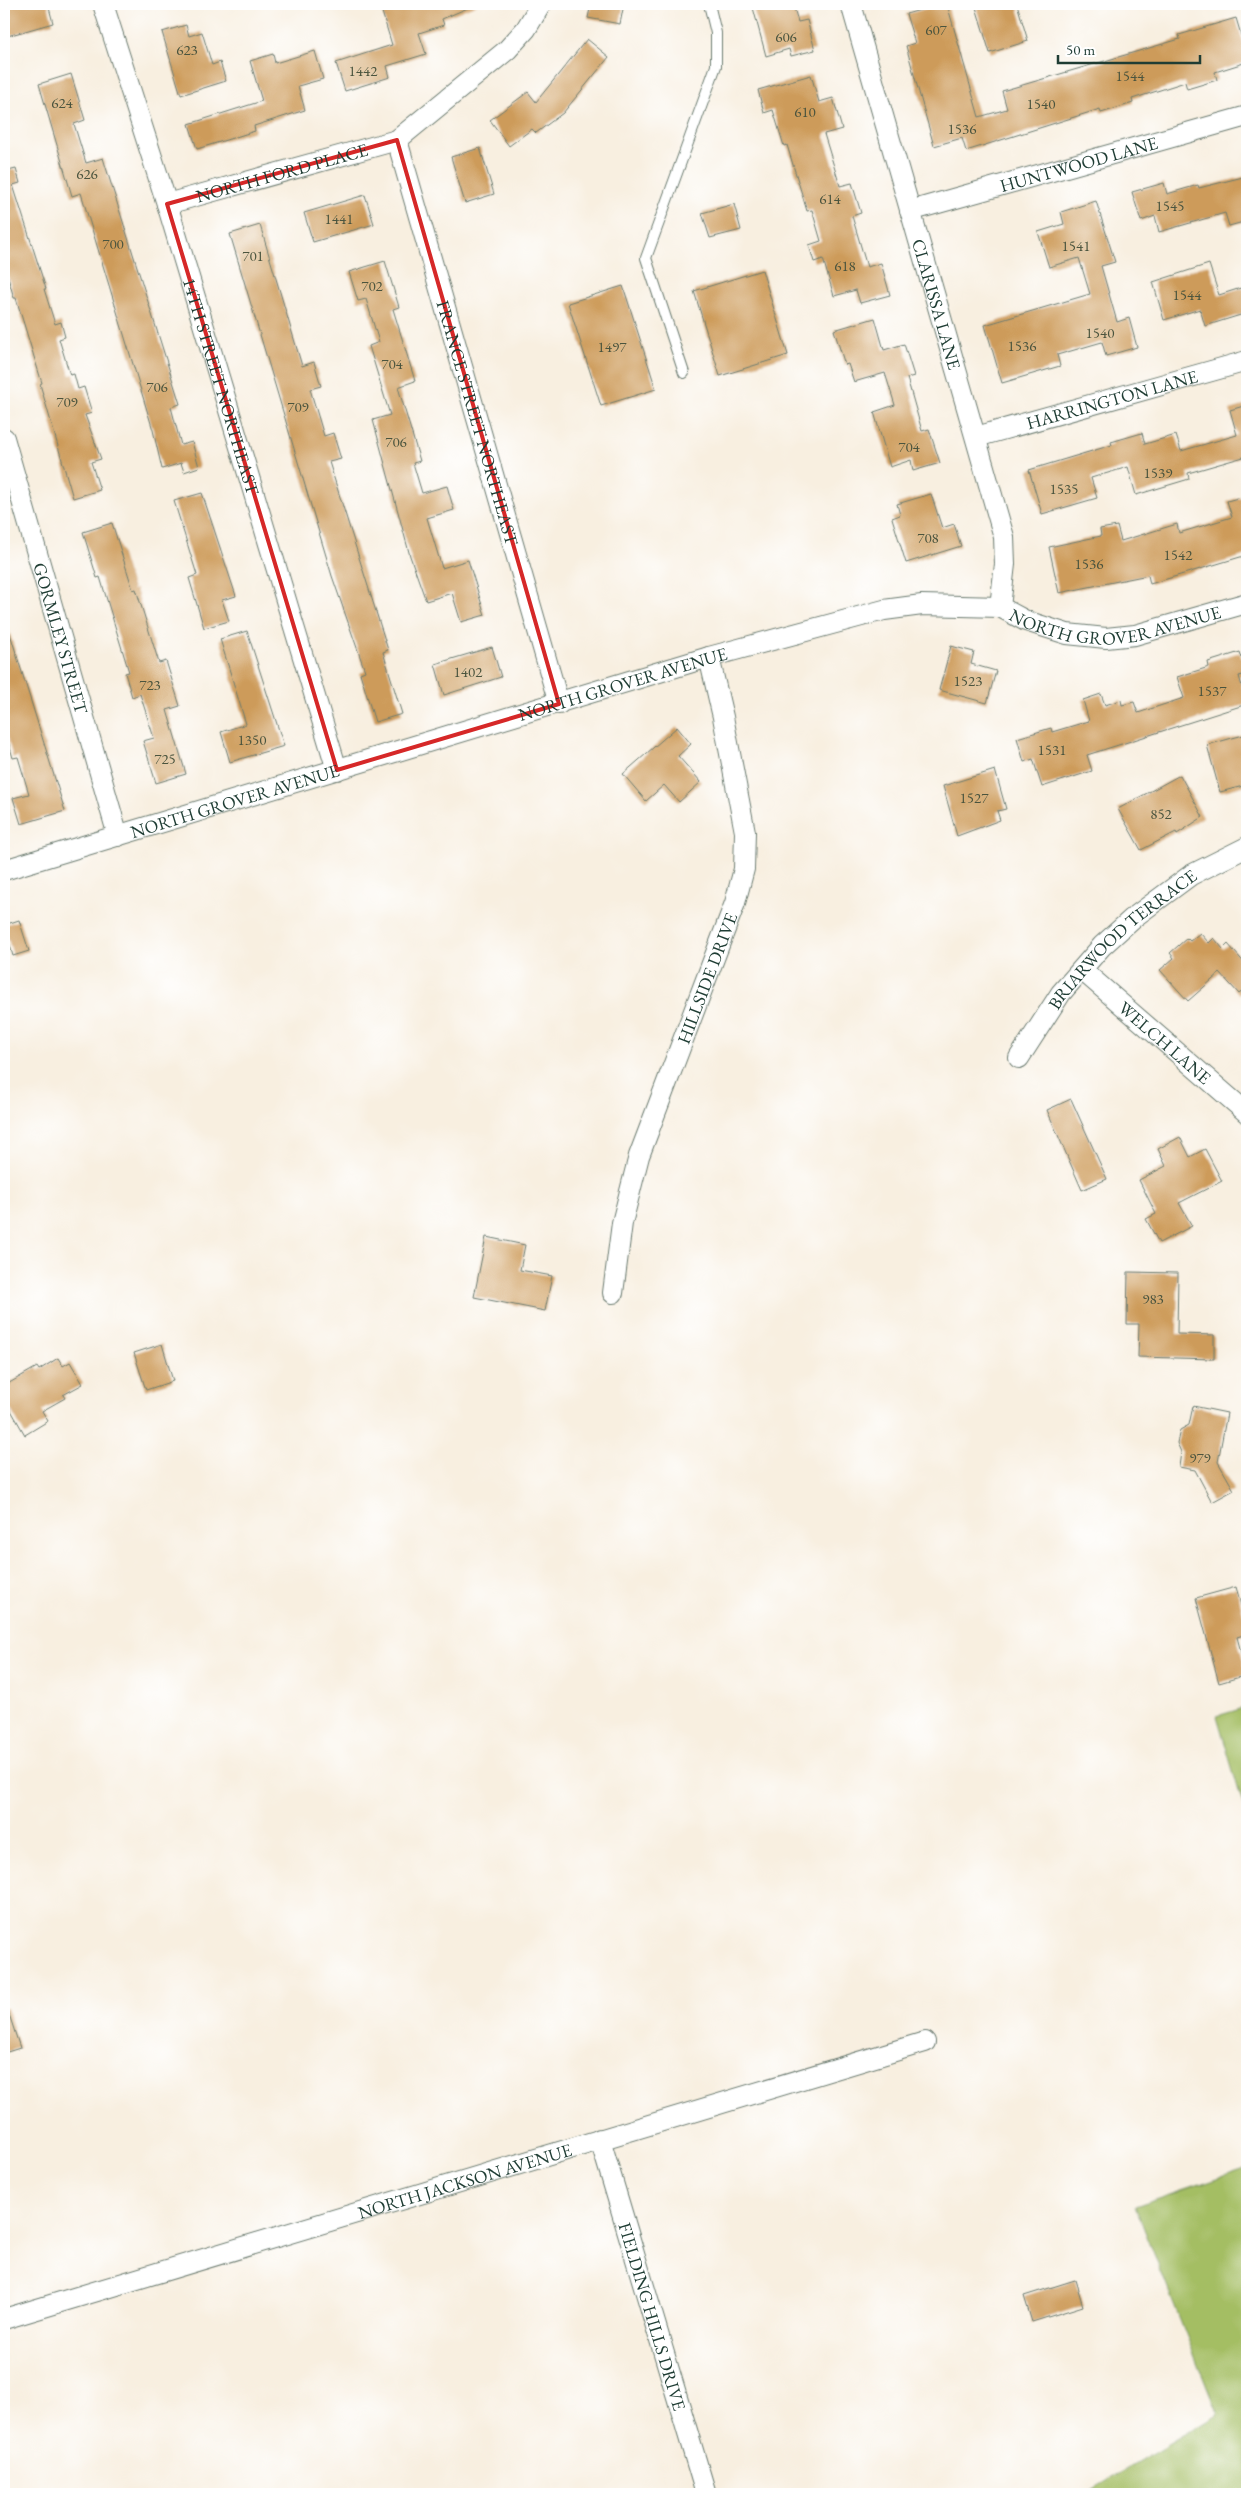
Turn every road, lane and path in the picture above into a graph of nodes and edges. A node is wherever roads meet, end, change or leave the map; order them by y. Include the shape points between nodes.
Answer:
1 (104, 4) edge
2 (541, 4) edge
3 (708, 4) edge
4 (851, 4) edge
5 (1247, 116) edge
6 (397, 140) junction
7 (167, 204) junction
8 (910, 211) junction
9 (1247, 361) edge
10 (684, 373) dead end
11 (976, 437) junction
12 (4, 438) edge
13 (1247, 604) edge
14 (1000, 607) junction
15 (709, 657) junction
16 (559, 704) junction
17 (337, 770) junction
18 (118, 836) junction
19 (1247, 847) edge
20 (4, 870) edge
21 (1082, 970) junction
22 (1019, 1058) dead end
23 (1247, 1113) edge
24 (613, 1293) dead end
25 (925, 2042) dead end
26 (600, 2139) junction
27 (4, 2319) edge
28 (706, 2494) edge

1 - 7 street, 14TH STREET NORTHEAST
2 - 6 street via 507,50
3 - 10 lane via 716,33 716,66 646,258
4 - 8 street, CLARISSA LANE
5 - 8 street, HUNTWOOD LANE
6 - 7 street, NORTH FORD PLACE
6 - 16 street, FRANCE STREET NORTHEAST
7 - 17 street, 14TH STREET NORTHEAST
8 - 11 street, CLARISSA LANE
9 - 11 street, HARRINGTON LANE
11 - 14 street, CLARISSA LANE via 1004,537 1006,564
12 - 18 street, GORMLEY STREET
13 - 14 street, NORTH GROVER AVENUE via 1135,634 1106,638 1068,634 1026,622
14 - 15 street, NORTH GROVER AVENUE via 922,605 884,610
15 - 16 street, NORTH GROVER AVENUE
15 - 24 street, HILLSIDE DRIVE via 744,832 744,869 735,903 639,1156 622,1223
16 - 17 street, NORTH GROVER AVENUE
17 - 18 street, NORTH GROVER AVENUE
18 - 20 street, NORTH GROVER AVENUE
19 - 21 street, BRIARWOOD TERRACE via 1191,875 1164,893 1102,946
21 - 22 street, BRIARWOOD TERRACE via 1061,993
21 - 23 street, WELCH LANE
25 - 26 street, NORTH JACKSON AVENUE
26 - 27 street, NORTH JACKSON AVENUE
26 - 28 street, FIELDING HILLS DRIVE

